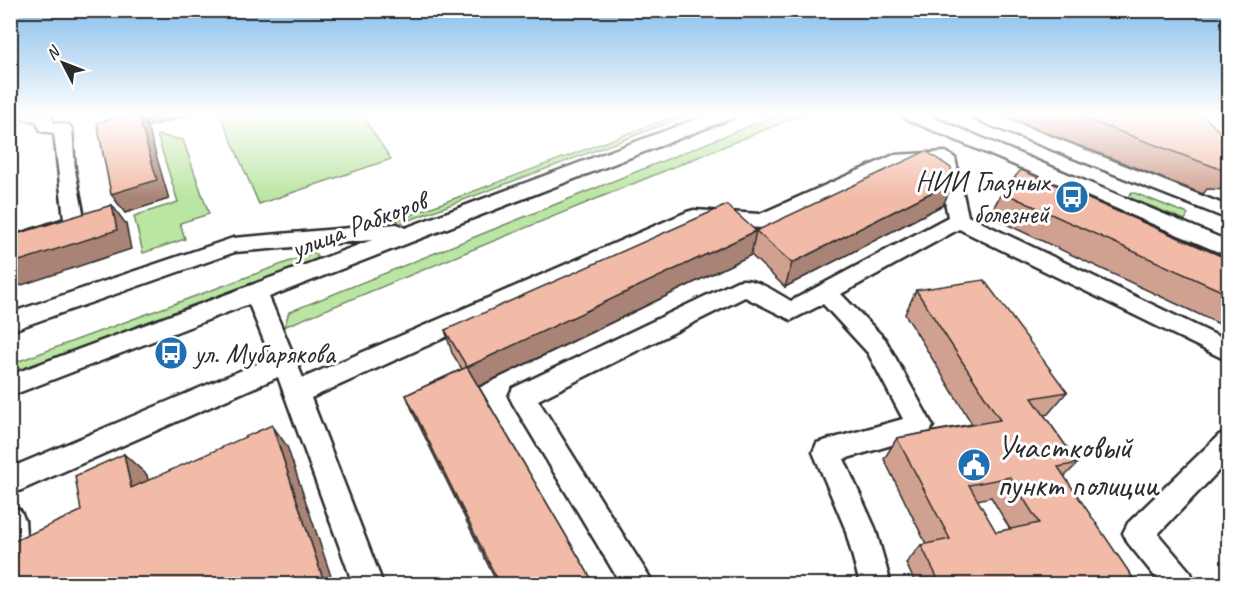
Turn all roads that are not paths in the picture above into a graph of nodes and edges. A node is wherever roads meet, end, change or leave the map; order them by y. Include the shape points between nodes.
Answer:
1 (64, 142) edge
2 (653, 142) edge
3 (964, 142) edge
4 (974, 142) edge
5 (1048, 142) edge
6 (946, 158) junction
7 (1228, 213) edge
8 (959, 220) junction
9 (426, 228) junction
10 (10, 244) edge
11 (1228, 249) edge
12 (825, 292) junction
13 (256, 293) junction
14 (10, 322) edge
15 (1228, 352) edge
16 (285, 363) junction
17 (10, 386) edge
18 (296, 393) junction
19 (1228, 443) edge
20 (10, 482) edge
21 (10, 520) edge
22 (14, 585) edge
23 (368, 585) edge
24 (638, 585) edge
25 (875, 585) edge
26 (1180, 585) edge

1 - 10 street via 75,223
2 - 9 street, улица Рабкоров
3 - 6 street
4 - 11 street
5 - 7 street
6 - 8 street
6 - 18 street via 900,159 762,221 694,217
8 - 12 street
8 - 15 street
9 - 13 street, улица Рабкоров
9 - 14 street via 233,245
12 - 24 street via 791,311 745,287 522,396
12 - 25 street via 877,346 920,426 827,452 860,528
13 - 16 street
13 - 17 street, улица Рабкоров
16 - 18 street
16 - 20 street
18 - 23 street
19 - 26 street via 1138,533
21 - 22 street

